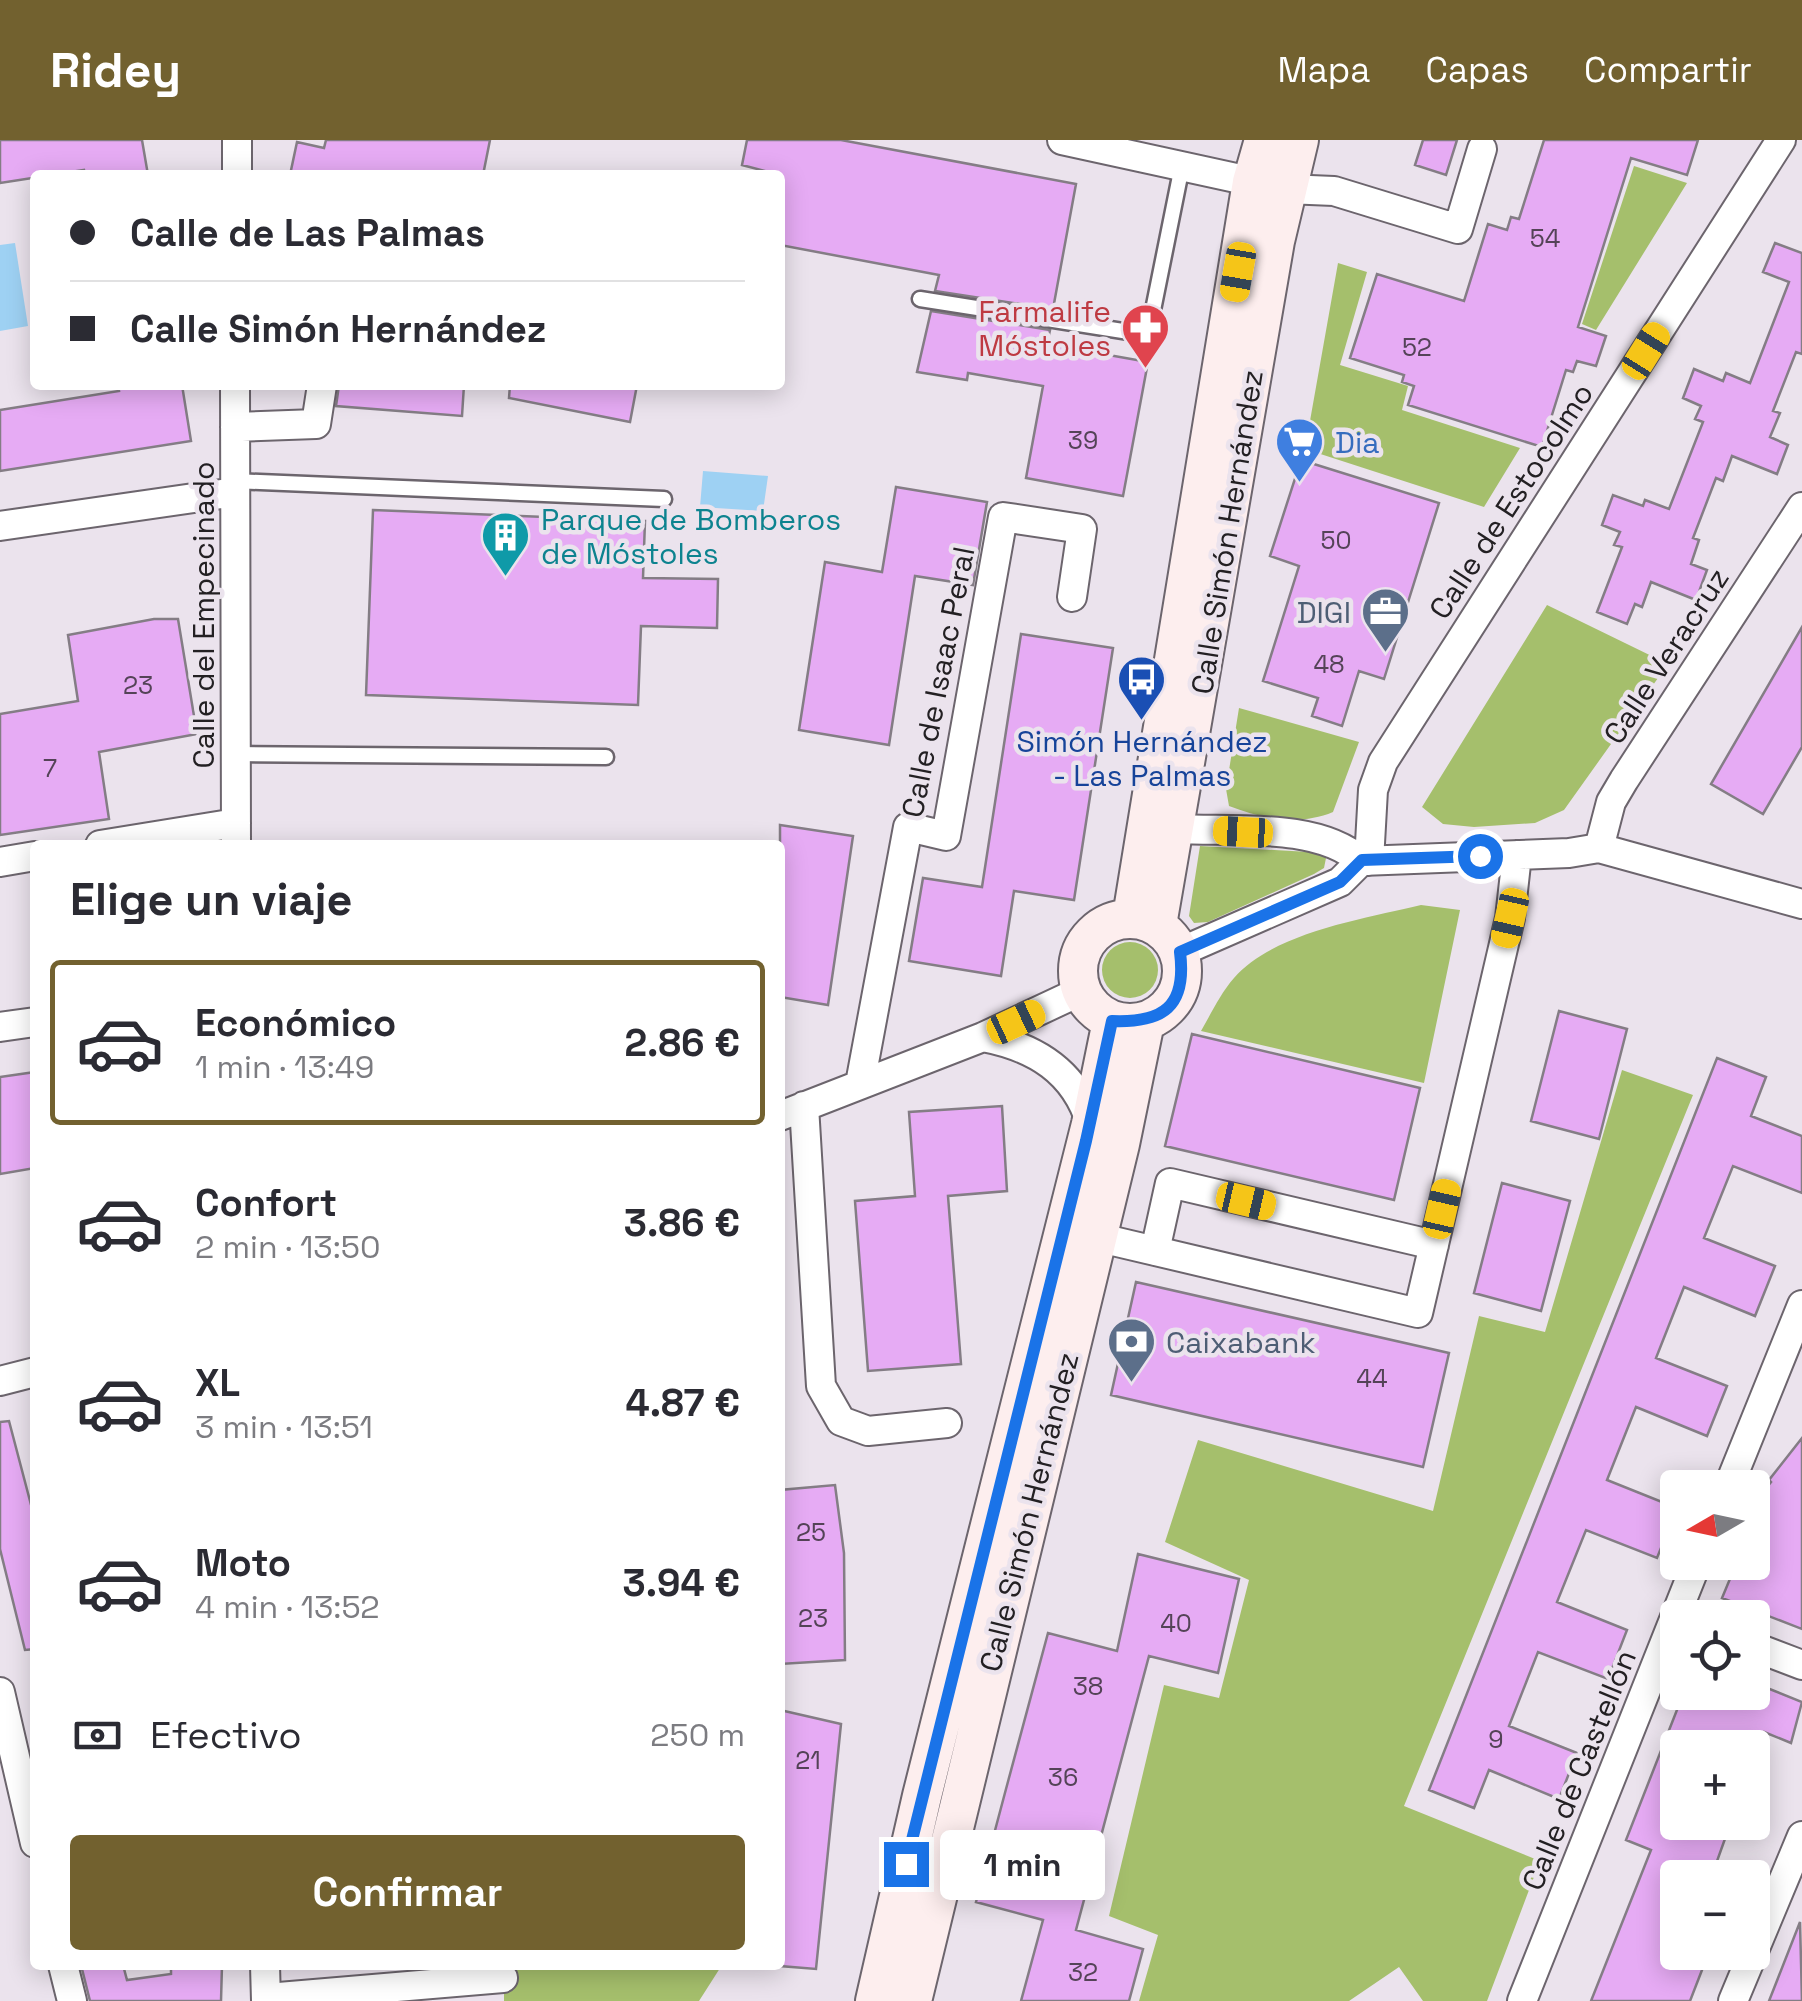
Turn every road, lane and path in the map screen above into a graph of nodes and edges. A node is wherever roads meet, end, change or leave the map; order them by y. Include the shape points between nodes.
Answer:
1 (237, 140) edge
2 (1062, 140) edge
3 (1264, 140) edge
4 (1299, 140) edge
5 (1781, 140) edge
6 (1482, 149) dead end
7 (1182, 166) junction
8 (237, 170) edge
9 (1269, 185) junction
10 (920, 299) dead end
11 (235, 390) edge
12 (321, 390) edge
13 (234, 427) junction
14 (235, 487) junction
15 (664, 498) dead end
16 (1802, 507) edge
17 (0, 526) edge
18 (1072, 597) dead end
19 (236, 754) junction
20 (606, 758) dead end
21 (1176, 828) junction
22 (236, 834) edge
23 (162, 840) edge
24 (1599, 848) junction
25 (1516, 855) junction
26 (30, 857) edge
27 (1365, 860) junction
28 (0, 862) edge
29 (1802, 904) edge
30 (1156, 931) junction
31 (1082, 991) junction
32 (1128, 1021) junction
33 (30, 1023) edge
34 (0, 1028) edge
35 (983, 1037) junction
36 (860, 1084) junction
37 (792, 1112) edge
38 (1090, 1124) junction
39 (1096, 1237) junction
40 (1434, 1245) junction
41 (1155, 1251) junction
42 (1802, 1305) edge
43 (1779, 1368) junction
44 (30, 1373) edge
45 (0, 1381) edge
46 (1802, 1386) edge
47 (947, 1423) dead end
48 (1736, 1470) edge
49 (1770, 1653) edge
50 (1660, 1657) edge
51 (1802, 1665) edge
52 (0, 1692) edge
53 (30, 1821) edge
54 (1798, 1857) edge
55 (64, 1970) edge
56 (264, 1970) edge
57 (502, 1978) dead end
58 (266, 2000) edge
59 (72, 2001) edge
60 (875, 2001) edge
61 (912, 2001) edge
62 (1522, 2001) edge
63 (1733, 2001) edge

1 - 8 street
2 - 7 street
3 - 9 street, Calle Simón Hernández
4 - 9 street, Calle Simón Hernández
5 - 27 street, Calle de Estocolmo via 1383,762
6 - 9 street via 1458,230 1334,191
7 - 9 street
7 - 10 lane via 1148,336
9 - 21 street, Calle Simón Hernández
9 - 30 street, Calle Simón Hernández
11 - 13 street, Calle del Empecinado
12 - 13 street via 316,424
13 - 14 street, Calle del Empecinado
14 - 15 lane
14 - 17 street
14 - 19 street, Calle del Empecinado
16 - 24 street, Calle Veracruz via 1624,780
18 - 36 street, Calle de Isaac Peral via 1082,529 1004,517 946,836 908,827
19 - 20 lane
19 - 22 street, Calle del Empecinado
21 - 27 street via 1293,835 1344,845
21 - 30 street, Calle Simón Hernández
22 - 23 street
24 - 25 street
24 - 29 street
25 - 27 street
25 - 40 street via 1510,918
26 - 28 street
27 - 30 street via 1340,882
30 - 31 street via 1113,920 1096,930 1077,968
30 - 32 street via 1183,976 1174,1001
31 - 32 street via 1096,1012
31 - 35 street
32 - 38 street, Calle Simón Hernández
32 - 39 street, Calle Simón Hernández
33 - 34 street
35 - 36 street
35 - 38 street via 1029,1049 1056,1067 1072,1084
36 - 37 street
37 - 47 street via 821,1386 842,1421 868,1431
38 - 60 street, Calle Simón Hernández
39 - 41 street
39 - 61 street, Calle Simón Hernández
40 - 41 street via 1418,1313
40 - 41 street via 1170,1183
42 - 43 street
43 - 46 street
43 - 48 street
44 - 45 street
49 - 51 street
50 - 62 street, Calle de Castellón
52 - 53 street
54 - 63 street
55 - 59 street
56 - 58 street
57 - 58 street

